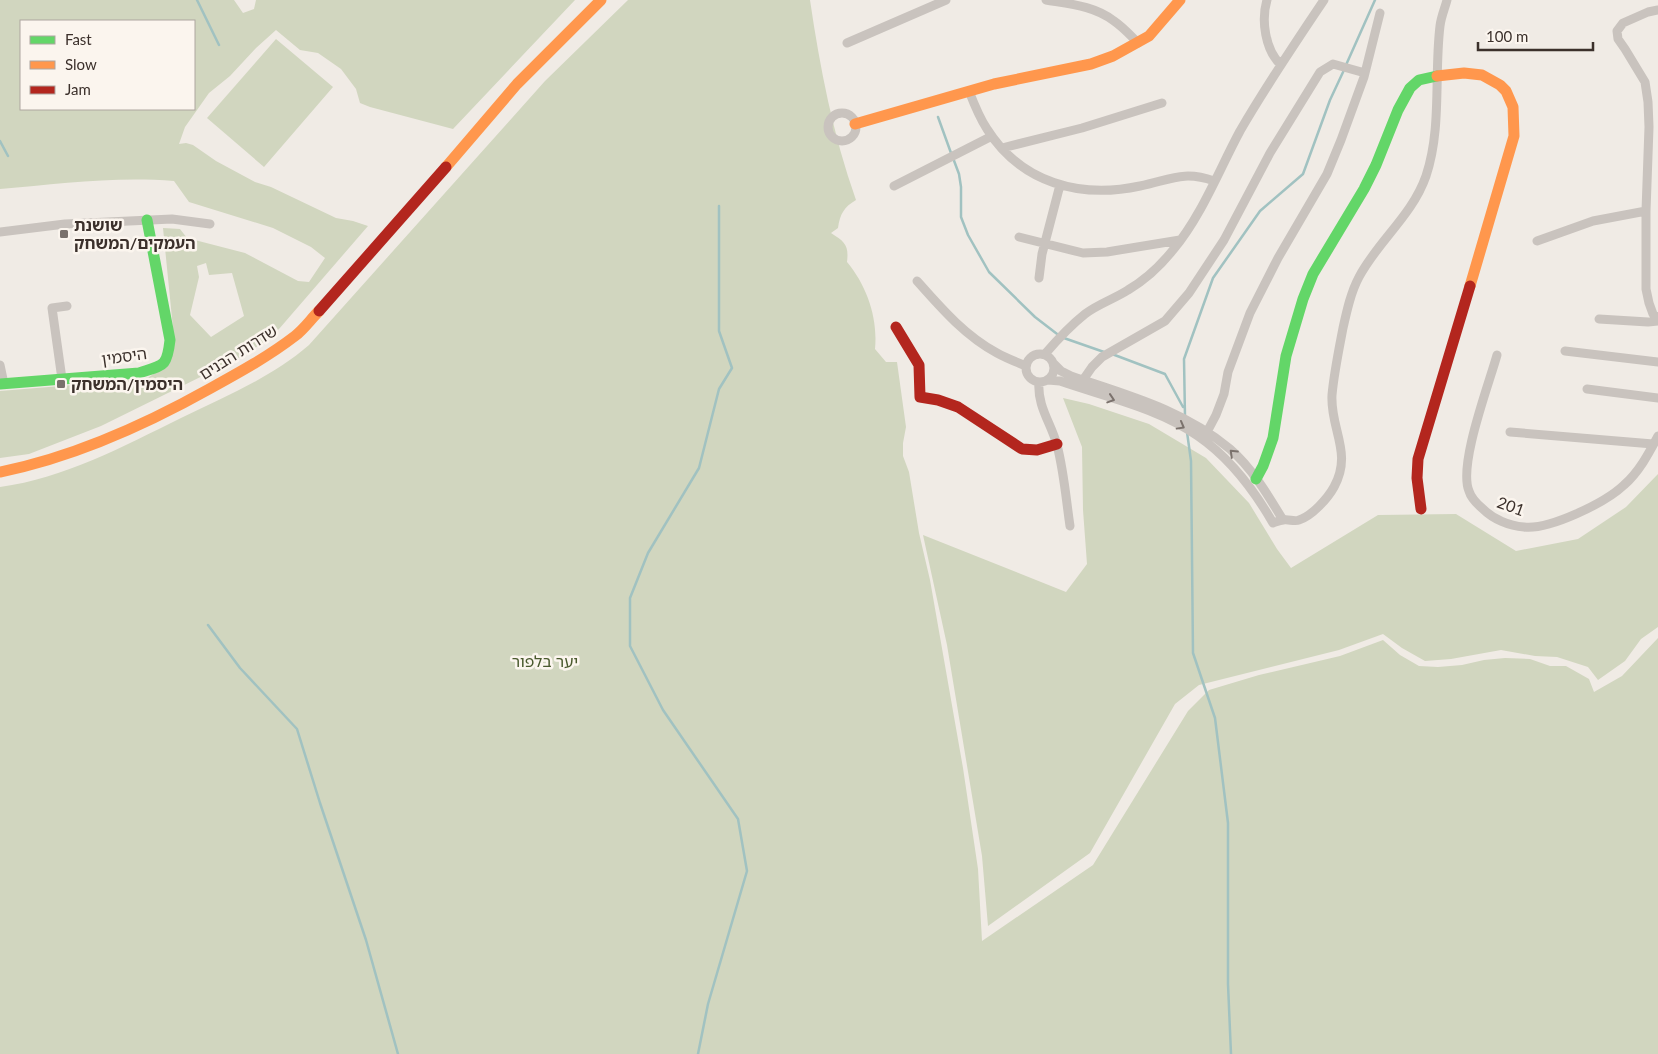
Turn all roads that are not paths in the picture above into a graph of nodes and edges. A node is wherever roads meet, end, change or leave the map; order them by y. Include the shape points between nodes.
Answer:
1 (601, 0) edge
2 (946, 0) edge
3 (1046, 0) edge
4 (1180, 0) edge
5 (1267, 0) edge
6 (1324, 0) edge
7 (1447, 0) edge
8 (1062, 1) edge
9 (1658, 10) edge
10 (1380, 13) dead end
11 (1138, 42) junction
12 (847, 43) dead end
13 (1281, 65) junction
14 (1365, 73) junction
15 (1437, 76) junction
16 (969, 91) junction
17 (1162, 103) dead end
18 (855, 124) dead end
19 (992, 136) junction
20 (1002, 148) junction
21 (1214, 181) junction
22 (1060, 185) junction
23 (894, 186) dead end
24 (1646, 211) junction
25 (147, 220) junction
26 (210, 224) dead end
27 (0, 232) edge
28 (1019, 237) dead end
29 (1180, 240) junction
30 (1537, 241) dead end
31 (1045, 244) junction
32 (1038, 278) dead end
33 (917, 281) dead end
34 (67, 306) dead end
35 (1599, 319) dead end
36 (1658, 319) edge
37 (896, 327) dead end
38 (1565, 351) dead end
39 (1045, 354) junction
40 (1497, 355) dead end
41 (1658, 362) edge
42 (1054, 364) junction
43 (0, 365) edge
44 (1026, 366) junction
45 (62, 379) junction
46 (1083, 380) junction
47 (1043, 381) junction
48 (2, 384) edge
49 (1587, 389) dead end
50 (1658, 398) edge
51 (1165, 413) junction
52 (1201, 432) junction
53 (1510, 432) dead end
54 (1658, 436) edge
55 (1057, 444) junction
56 (1653, 444) junction
57 (0, 472) edge
58 (1256, 479) junction
59 (1421, 509) dead end
60 (1283, 520) junction
61 (1070, 526) dead end

1 - 57 street, שדרות הבנים via 517,84 296,335 246,369 144,423 79,450
2 - 12 street
3 - 8 street
4 - 11 street via 1148,36
5 - 13 street via 1264,14 1266,33 1272,54
6 - 13 street
7 - 15 street via 1440,25
8 - 11 street via 1102,13
9 - 24 street via 1623,23 1617,31 1618,39 1645,82 1649,127
10 - 14 street
11 - 16 street via 1091,64
13 - 21 street via 1262,92
14 - 46 street via 1333,64 1320,72 1270,153 1224,240 1189,293 1165,321 1102,358
14 - 52 street via 1326,174 1250,313 1216,415
15 - 58 street via 1415,82 1406,96 1352,212 1317,263 1285,363 1266,463
15 - 59 street via 1465,72 1494,80 1505,88 1513,102 1515,119 1514,136 1418,459 1416,472
15 - 60 street via 1434,136 1426,177 1415,200 1359,276 1352,292 1332,394 1334,420 1343,453 1340,475 1327,499 1316,509 1298,520
16 - 18 street
16 - 19 street
17 - 20 street
19 - 20 street
19 - 23 street
20 - 22 street via 1020,166
21 - 22 street via 1193,175 1139,187 1100,191
21 - 29 street
22 - 31 street
24 - 30 street via 1593,221
24 - 36 street via 1646,289 1653,314
25 - 26 street via 172,219
25 - 27 street via 65,224
25 - 45 street, היסמין via 170,340 168,358 160,366 140,372
28 - 31 street
29 - 31 street via 1083,253
29 - 39 street via 1149,274 1086,314
31 - 32 street
33 - 44 street via 965,331 996,353
34 - 45 street via 52,308
35 - 36 street via 1648,322
37 - 55 street via 915,356 920,397 958,407 1025,451
38 - 41 street
39 - 42 street
39 - 44 street via 1033,355
40 - 56 street, 201 via 1469,451 1466,474 1468,490 1487,514 1506,524 1524,528 1574,514 1602,501 1624,485 1641,466
42 - 46 street via 1061,371
42 - 47 street via 1054,372
43 - 48 street
44 - 47 street via 1034,381
45 - 48 street, היסמין
46 - 51 street
47 -> 51 street via 1060,381
47 - 55 street via 1039,399
49 - 50 street
51 - 52 street
58 -> 52 street via 1231,450
52 - 60 street via 1263,506 1273,523
53 - 56 street
54 - 56 street, 201
55 - 61 street
58 - 60 street

